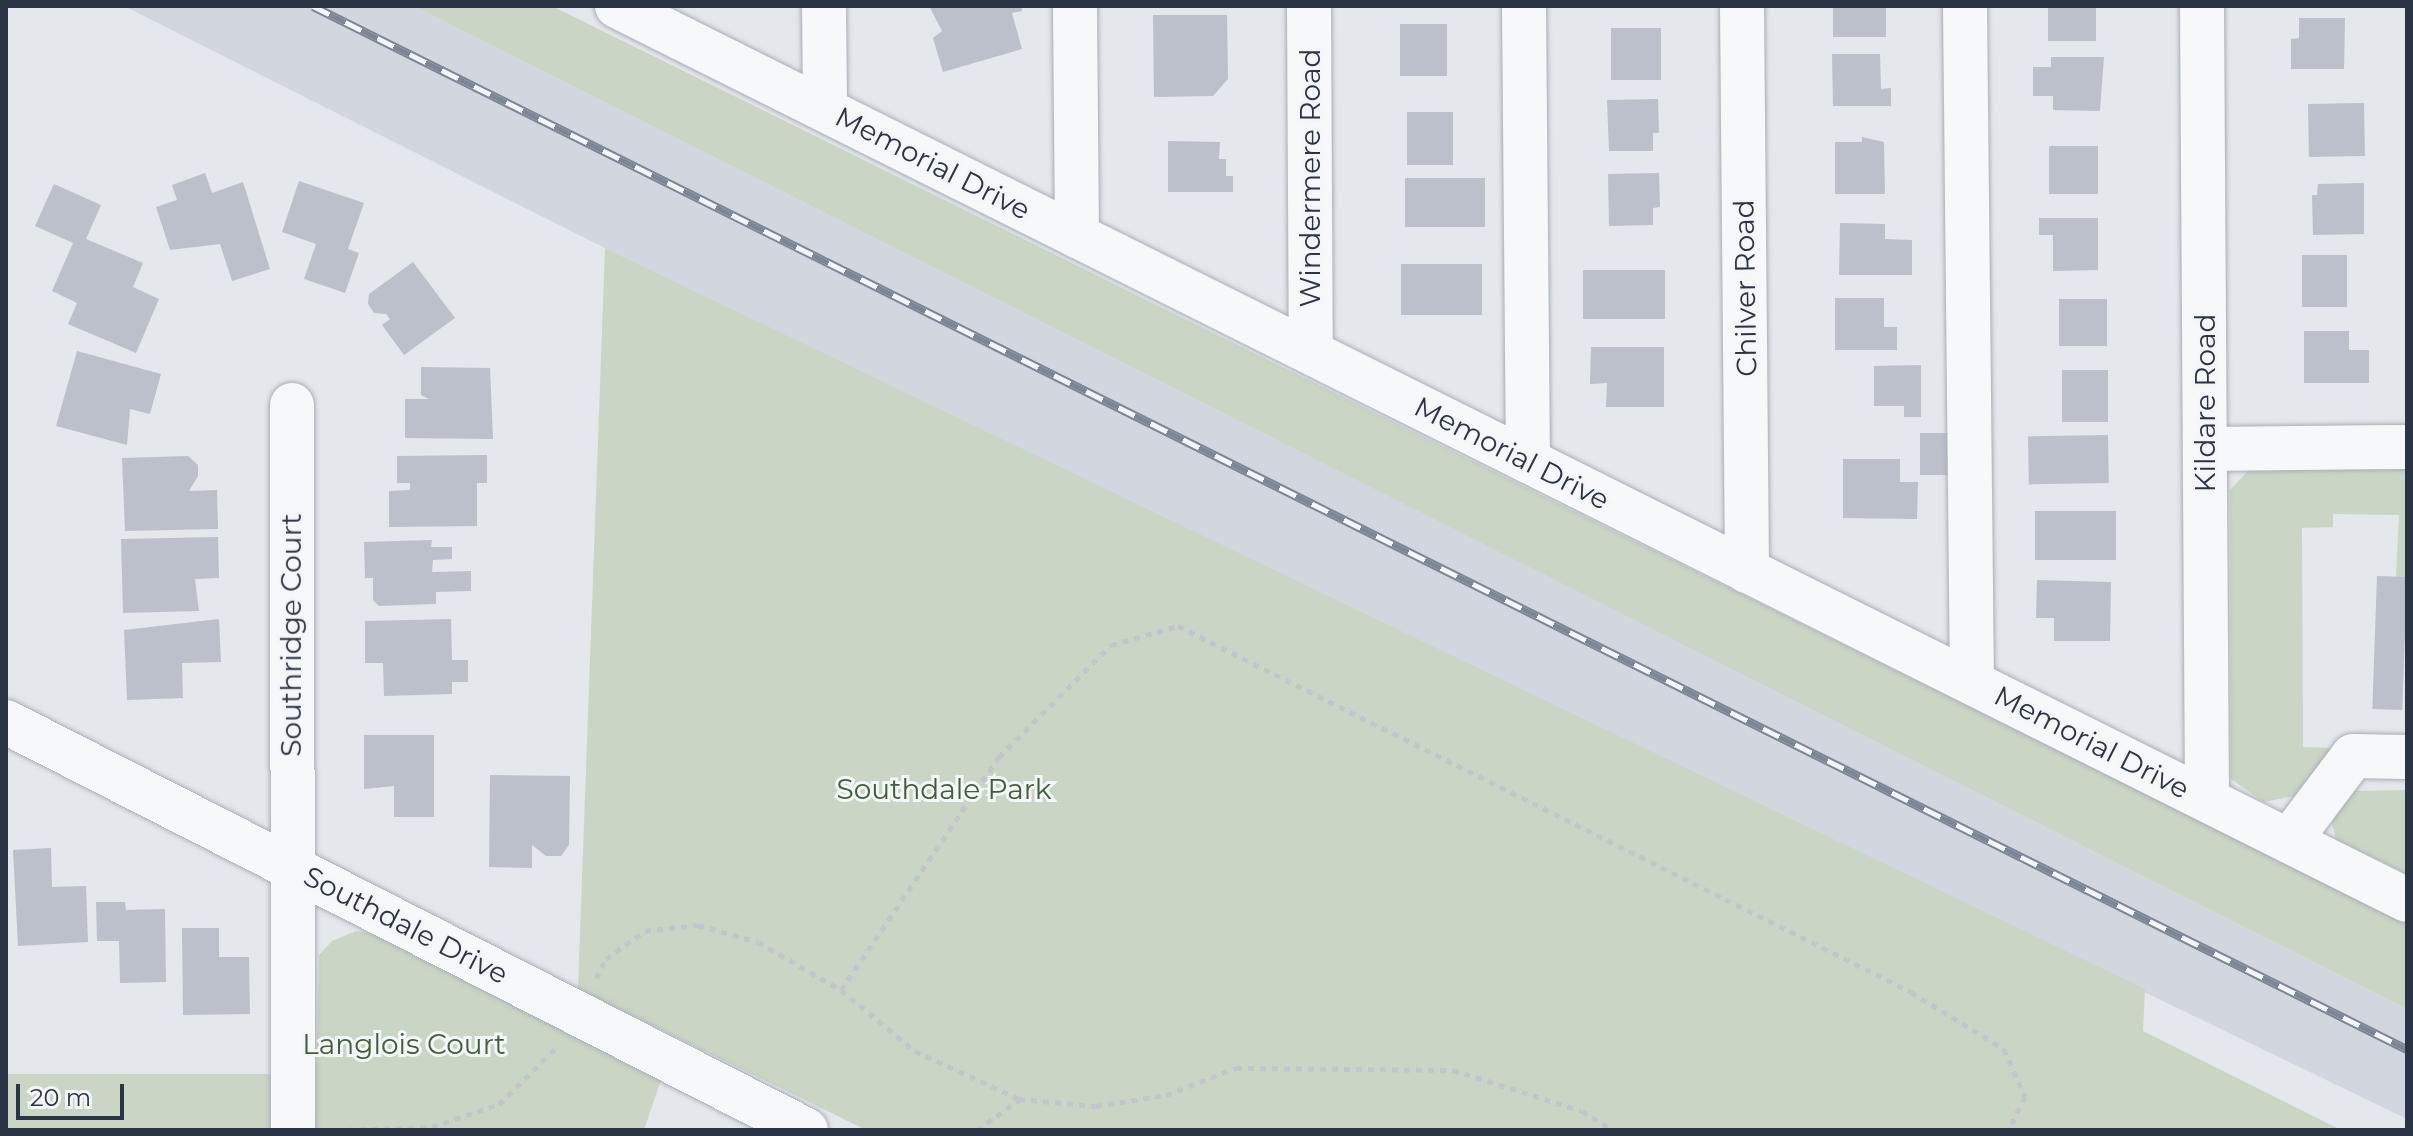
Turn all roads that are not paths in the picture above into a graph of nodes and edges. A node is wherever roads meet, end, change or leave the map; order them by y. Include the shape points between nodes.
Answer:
1 (617, 6) edge
2 (824, 6) edge
3 (1075, 6) edge
4 (1309, 6) edge
5 (1524, 6) edge
6 (1742, 6) edge
7 (1965, 6) edge
8 (2202, 6) edge
9 (825, 108) junction
10 (1077, 236) junction
11 (1311, 351) junction
12 (292, 405) dead end
13 (2407, 447) edge
14 (2206, 449) junction
15 (1528, 461) junction
16 (1747, 571) junction
17 (1972, 682) junction
18 (6, 722) edge
19 (2407, 757) edge
20 (2207, 800) junction
21 (2289, 841) junction
22 (290, 865) junction
23 (2407, 900) edge
24 (293, 1130) edge
25 (806, 1130) edge

1 - 9 street, Memorial Drive
2 - 9 street
3 - 10 street
4 - 11 street, Windermere Road
5 - 15 street
6 - 16 street, Chilver Road
7 - 17 street
8 - 14 street, Kildare Road
9 - 10 street, Memorial Drive
10 - 11 street, Memorial Drive
11 - 15 street, Memorial Drive
12 - 22 street, Southridge Court
13 - 14 street
14 - 20 street, Kildare Road
15 - 16 street, Memorial Drive
16 - 17 street, Memorial Drive
17 - 20 street, Memorial Drive
18 - 22 street, Southdale Drive
19 - 21 street via 2353,756
20 - 21 street, Memorial Drive
21 - 23 street, Memorial Drive
22 - 24 street, Southridge Court
22 - 25 street, Southdale Drive

